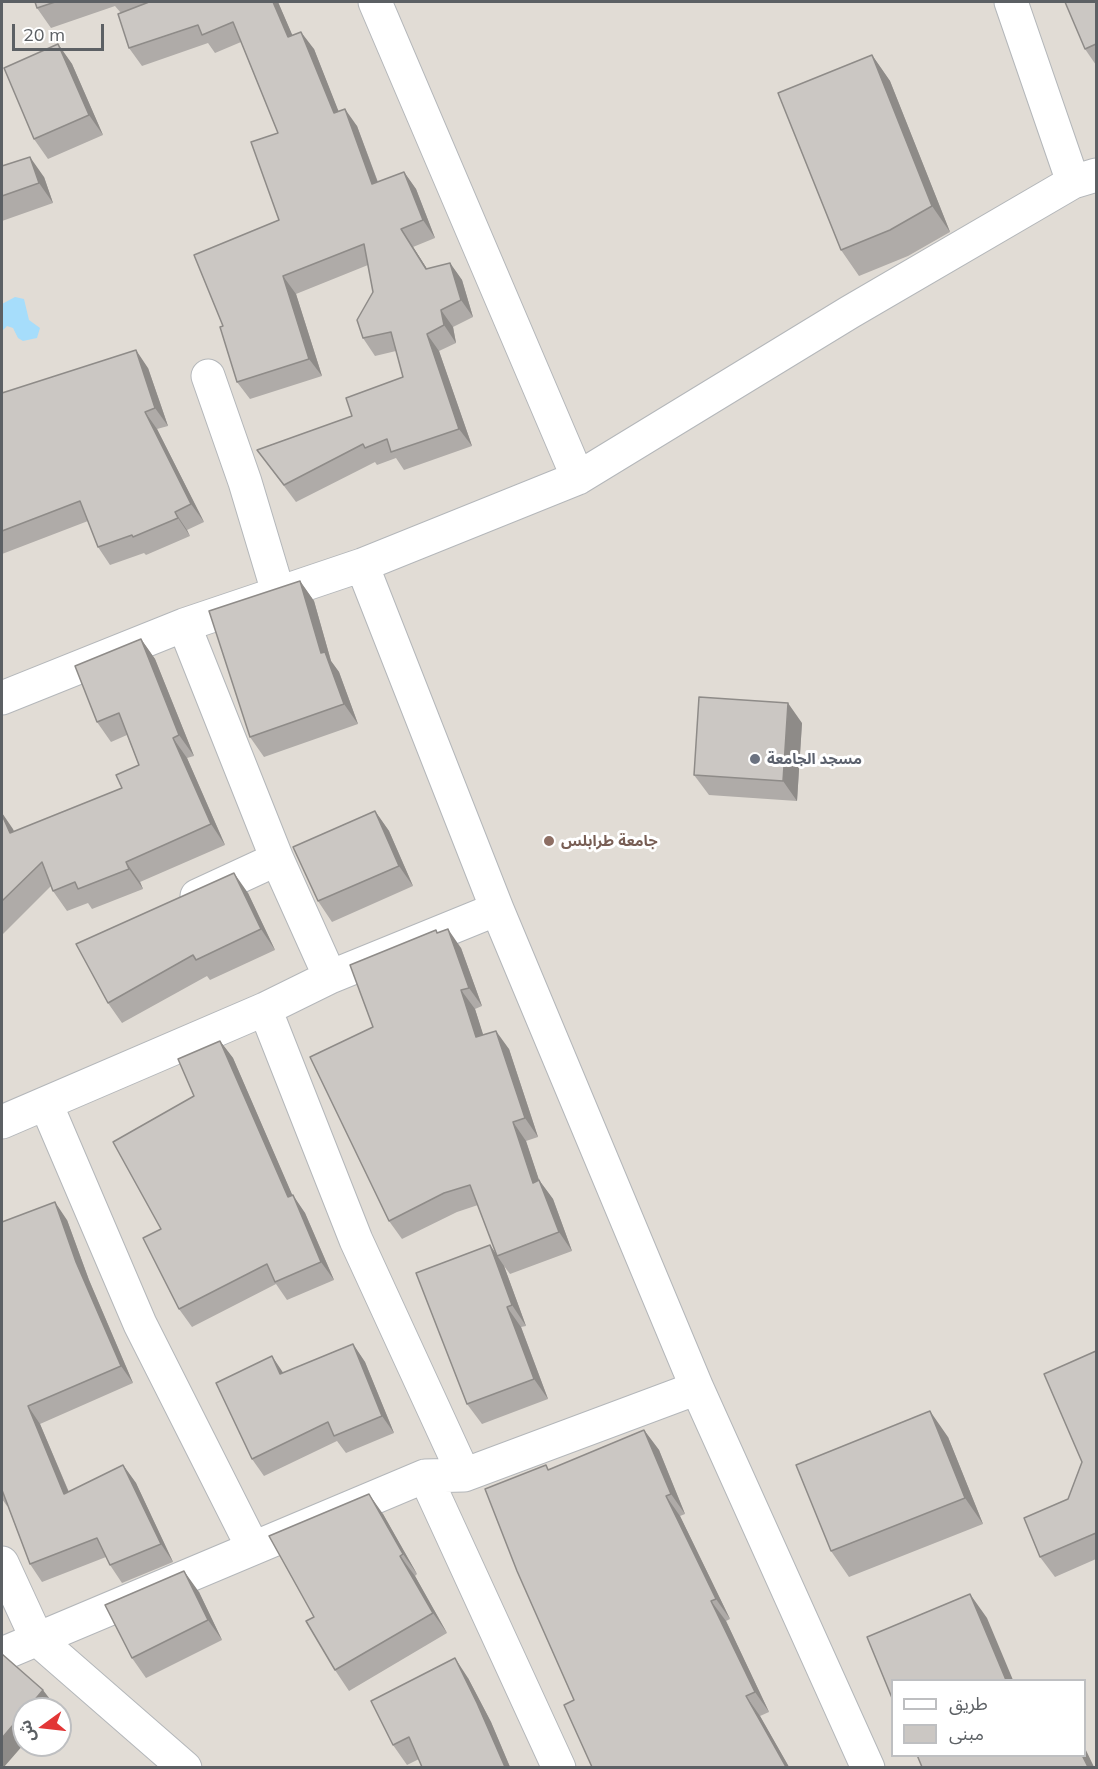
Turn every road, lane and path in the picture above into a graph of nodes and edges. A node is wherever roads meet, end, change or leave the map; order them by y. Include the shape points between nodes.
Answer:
1 (375, 2) edge
2 (1011, 2) edge
3 (1085, 178) edge
4 (208, 376) dead end
5 (578, 478) junction
6 (362, 565) junction
7 (278, 592) junction
8 (184, 625) junction
9 (2, 698) edge
10 (277, 859) junction
11 (175, 906) edge
12 (497, 909) junction
13 (330, 977) junction
14 (265, 1009) junction
15 (46, 1104) junction
16 (2, 1122) edge
17 (698, 1388) junction
18 (464, 1475) junction
19 (425, 1476) junction
20 (253, 1548) junction
21 (2, 1563) edge
22 (37, 1639) junction
23 (2, 1654) edge
24 (185, 1767) edge
25 (559, 1767) edge
26 (868, 1767) edge

1 - 5 street
2 - 3 street
3 - 5 street via 850,312
4 - 7 street
5 - 6 street
6 - 7 street
6 - 12 street
7 - 8 street
8 - 9 street
8 - 10 street
10 - 11 street
10 - 13 street
12 - 13 street
12 - 17 street
13 - 14 street
14 - 15 street
14 - 18 street via 356,1240
15 - 16 street
15 - 20 street via 140,1324
17 - 18 street
17 - 26 street
18 - 19 street
19 - 20 street
19 - 25 street
20 - 22 street
21 - 22 street
22 - 23 street
22 - 24 street

